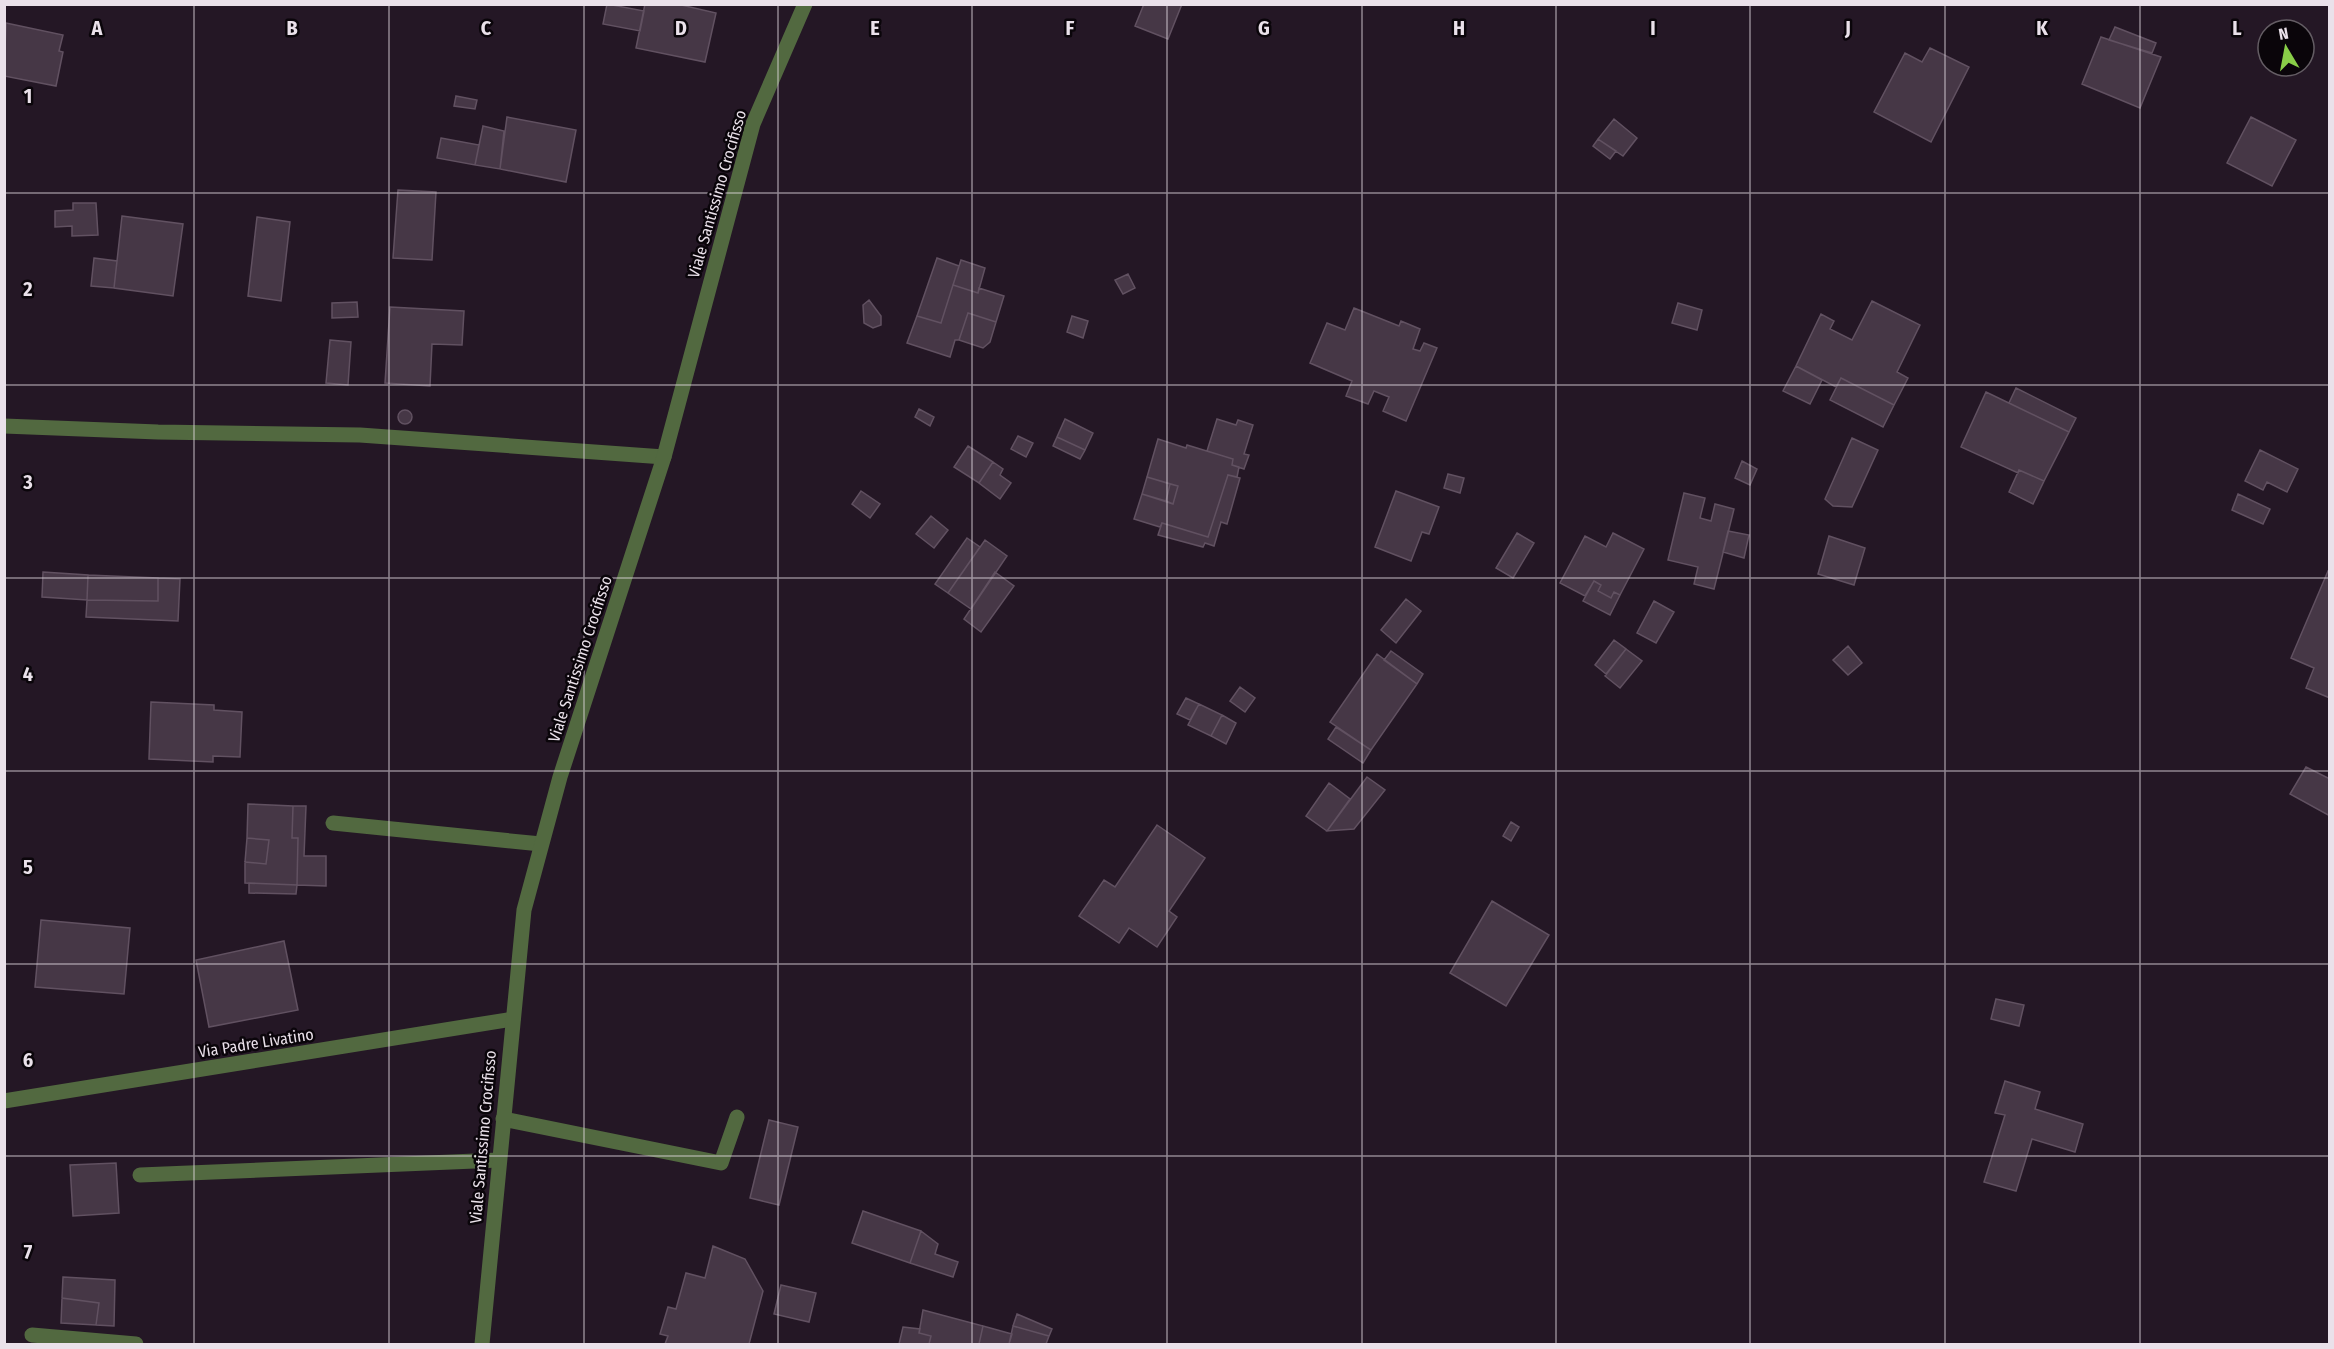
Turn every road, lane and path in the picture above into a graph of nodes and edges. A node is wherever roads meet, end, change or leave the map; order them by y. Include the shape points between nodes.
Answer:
1 (805, 4) edge
2 (4, 426) edge
3 (664, 457) junction
4 (333, 823) dead end
5 (542, 844) junction
6 (513, 1019) junction
7 (4, 1101) edge
8 (737, 1117) dead end
9 (503, 1119) junction
10 (500, 1160) junction
11 (140, 1175) dead end
12 (32, 1335) dead end
13 (135, 1344) edge
14 (482, 1344) edge

1 - 3 street, Viale Santissimo Crocifisso via 753,124
2 - 3 street via 360,435
3 - 5 street, Viale Santissimo Crocifisso
4 - 5 street
5 - 6 street, Viale Santissimo Crocifisso via 524,910
6 - 7 street, Via Padre Livatino
6 - 9 street, Viale Santissimo Crocifisso
8 - 9 street via 721,1163
9 - 10 street, Viale Santissimo Crocifisso
10 - 11 street
10 - 14 street, Viale Santissimo Crocifisso
12 - 13 street

